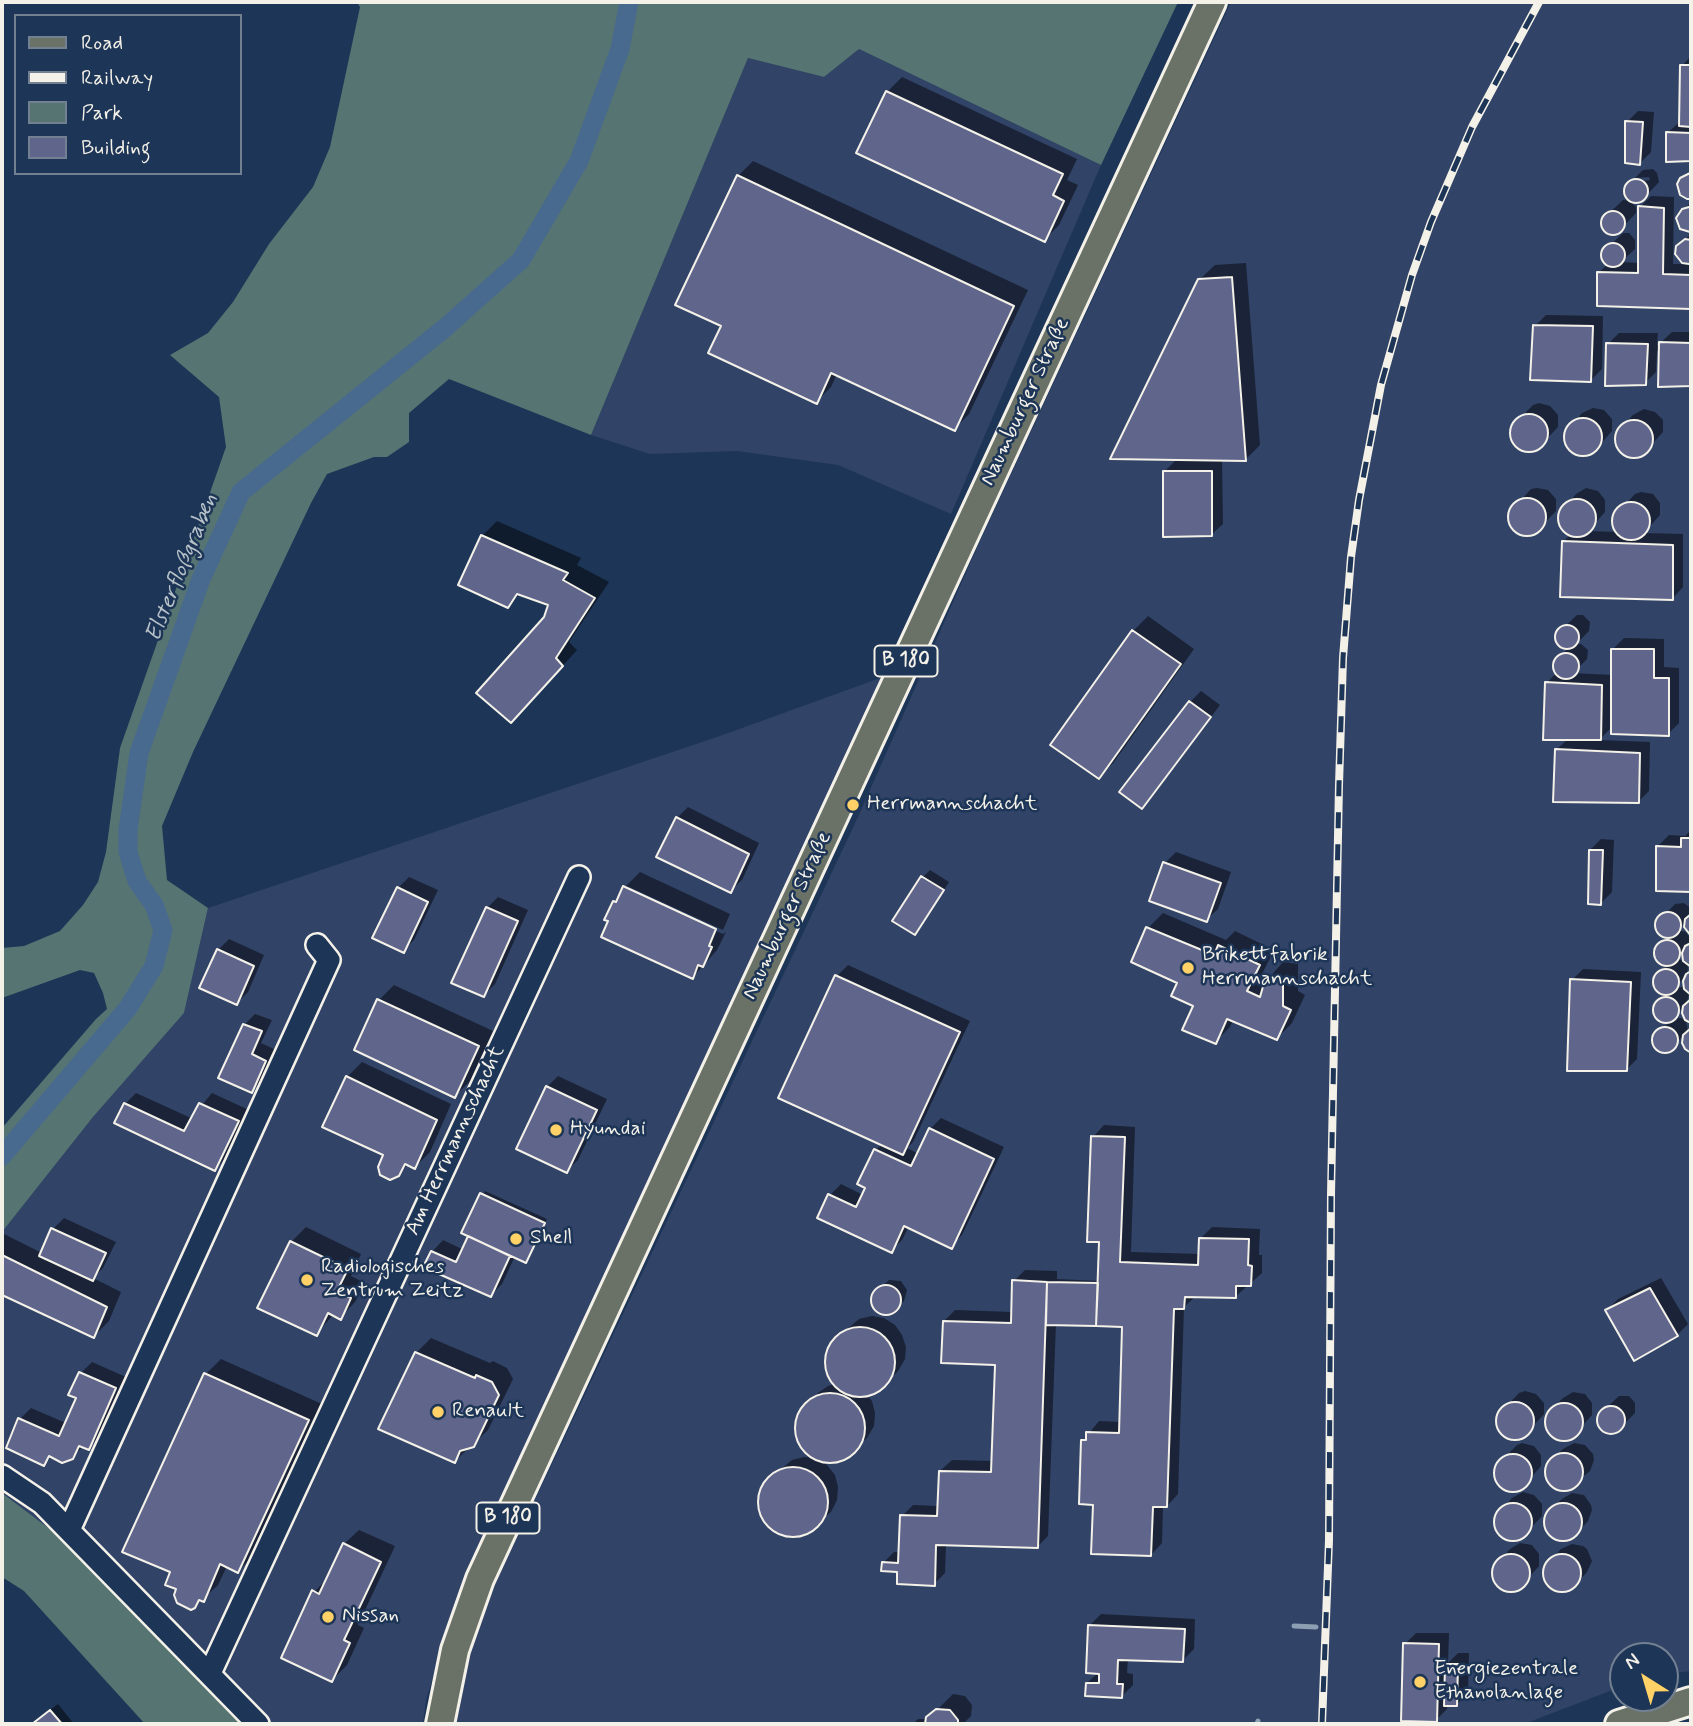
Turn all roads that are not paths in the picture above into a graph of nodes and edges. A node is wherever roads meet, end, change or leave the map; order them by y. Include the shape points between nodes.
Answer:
1 (1212, 2) edge
2 (579, 877) dead end
3 (317, 945) dead end
4 (2, 1476) edge
5 (69, 1530) junction
6 (210, 1673) junction
7 (1691, 1701) edge
8 (258, 1724) edge
9 (440, 1724) edge
10 (1619, 1724) edge

1 - 9 main road, Naumburger Straße / B 180 via 480,1579 455,1650
2 - 6 street, Am Herrmannschacht
3 - 5 street via 329,960
4 - 5 street via 38,1500
5 - 6 street
6 - 8 street
7 - 10 main road

